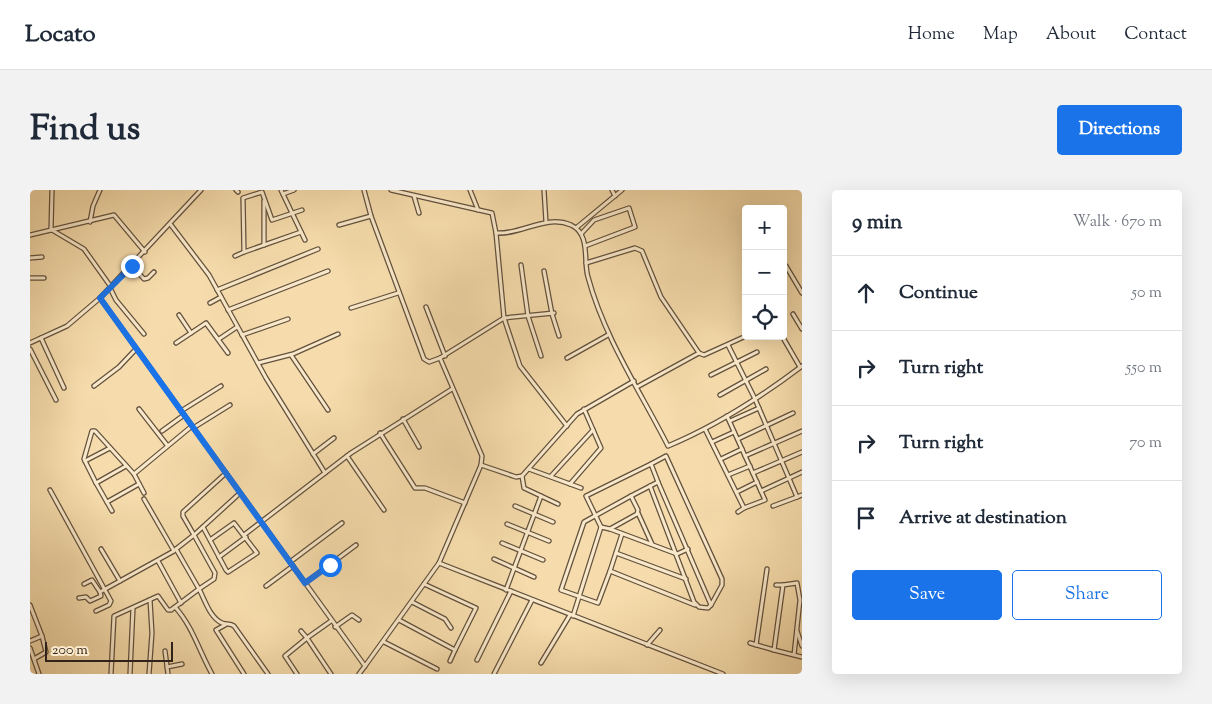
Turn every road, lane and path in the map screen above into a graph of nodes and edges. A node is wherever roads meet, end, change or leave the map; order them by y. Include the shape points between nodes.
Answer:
1 (52, 190) edge
2 (100, 190) edge
3 (201, 190) edge
4 (294, 190) edge
5 (364, 190) edge
6 (391, 190) edge
7 (470, 190) edge
8 (544, 190) edge
9 (612, 190) edge
10 (622, 190) edge
11 (282, 192) edge
12 (414, 196) junction
13 (615, 196) junction
14 (264, 197) junction
15 (302, 210) dead end
16 (478, 210) junction
17 (419, 213) dead end
18 (293, 214) junction
19 (371, 216) junction
20 (272, 220) junction
21 (90, 222) junction
22 (546, 222) junction
23 (264, 223) junction
24 (170, 225) junction
25 (339, 225) dead end
26 (576, 228) junction
27 (51, 230) junction
28 (302, 232) junction
29 (496, 233) junction
30 (30, 235) edge
31 (580, 235) junction
32 (306, 240) dead end
33 (264, 246) junction
34 (585, 246) junction
35 (318, 250) dead end
36 (145, 252) junction
37 (244, 252) junction
38 (236, 256) dead end
39 (42, 257) dead end
40 (30, 258) edge
41 (586, 263) junction
42 (521, 265) dead end
43 (132, 266) junction
44 (787, 268) edge
45 (328, 271) dead end
46 (544, 271) dead end
47 (154, 272) dead end
48 (30, 278) edge
49 (44, 278) dead end
50 (110, 288) junction
51 (217, 290) junction
52 (398, 293) junction
53 (802, 293) edge
54 (221, 297) junction
55 (100, 298) junction
56 (210, 303) dead end
57 (426, 307) dead end
58 (351, 308) dead end
59 (228, 310) junction
60 (553, 314) junction
61 (793, 314) dead end
62 (179, 315) dead end
63 (528, 316) junction
64 (504, 318) junction
65 (288, 319) dead end
66 (238, 327) junction
67 (802, 329) edge
68 (191, 333) junction
69 (144, 334) dead end
70 (338, 334) dead end
71 (242, 335) junction
72 (608, 335) junction
73 (559, 336) dead end
74 (41, 338) junction
75 (742, 338) edge
76 (219, 339) junction
77 (785, 340) edge
78 (30, 343) edge
79 (176, 344) dead end
80 (728, 345) junction
81 (30, 349) edge
82 (136, 349) junction
83 (757, 352) dead end
84 (228, 353) dead end
85 (699, 353) junction
86 (291, 355) junction
87 (445, 356) junction
88 (541, 356) dead end
89 (440, 358) junction
90 (567, 358) dead end
91 (258, 363) junction
92 (736, 363) junction
93 (801, 366) edge
94 (766, 369) dead end
95 (711, 375) dead end
96 (634, 381) junction
97 (745, 381) junction
98 (94, 386) dead end
99 (221, 386) dead end
100 (637, 386) junction
101 (64, 388) dead end
102 (452, 389) junction
103 (720, 395) dead end
104 (755, 398) junction
105 (56, 400) dead end
106 (230, 405) dead end
107 (759, 408) junction
108 (140, 409) dead end
109 (584, 409) junction
110 (328, 410) dead end
111 (181, 411) junction
112 (793, 413) dead end
113 (184, 415) junction
114 (727, 416) junction
115 (403, 419) junction
116 (730, 421) junction
117 (766, 425) junction
118 (567, 426) junction
119 (193, 427) junction
120 (705, 429) junction
121 (593, 430) junction
122 (162, 432) dead end
123 (734, 432) junction
124 (802, 432) edge
125 (380, 433) junction
126 (334, 438) dead end
127 (738, 439) junction
128 (712, 442) junction
129 (775, 444) junction
130 (167, 445) junction
131 (419, 447) dead end
132 (110, 448) junction
133 (742, 450) junction
134 (802, 452) edge
135 (313, 454) junction
136 (347, 456) junction
137 (745, 456) junction
138 (721, 459) junction
139 (782, 461) junction
140 (85, 462) junction
141 (651, 464) junction
142 (481, 465) junction
143 (126, 466) junction
144 (750, 466) junction
145 (529, 469) junction
146 (802, 472) edge
147 (226, 473) junction
148 (325, 473) junction
149 (753, 473) junction
150 (134, 474) junction
151 (728, 475) junction
152 (522, 476) junction
153 (551, 476) junction
154 (788, 478) junction
155 (96, 482) junction
156 (658, 482) junction
157 (757, 482) junction
158 (140, 484) junction
159 (570, 484) junction
160 (650, 486) junction
161 (581, 488) dead end
162 (50, 490) dead end
163 (761, 491) junction
164 (737, 492) junction
165 (144, 493) dead end
166 (240, 493) junction
167 (802, 495) edge
168 (541, 496) junction
169 (631, 496) junction
170 (797, 496) junction
171 (144, 499) dead end
172 (107, 502) junction
173 (465, 503) junction
174 (558, 504) dead end
175 (515, 506) dead end
176 (773, 506) dead end
177 (744, 508) junction
178 (384, 510) dead end
179 (112, 511) dead end
180 (738, 512) dead end
181 (638, 513) junction
182 (535, 514) junction
183 (595, 516) junction
184 (261, 522) junction
185 (553, 522) dead end
186 (342, 523) dead end
187 (507, 524) dead end
188 (203, 527) junction
189 (601, 527) junction
190 (610, 529) junction
191 (528, 532) junction
192 (622, 534) junction
193 (194, 535) junction
194 (245, 536) junction
195 (210, 540) junction
196 (548, 541) dead end
197 (502, 543) dead end
198 (356, 545) dead end
199 (652, 545) junction
200 (101, 549) dead end
201 (688, 549) junction
202 (175, 550) junction
203 (521, 550) junction
204 (616, 553) junction
205 (677, 554) junction
206 (219, 557) junction
207 (494, 559) dead end
208 (543, 560) dead end
209 (158, 561) junction
210 (439, 563) junction
211 (292, 564) junction
212 (514, 569) junction
213 (767, 569) dead end
214 (610, 571) junction
215 (534, 576) dead end
216 (686, 580) junction
217 (120, 581) junction
218 (305, 583) junction
219 (84, 584) dead end
220 (424, 584) junction
221 (776, 585) dead end
222 (783, 585) junction
223 (266, 586) dead end
224 (199, 589) junction
225 (105, 590) junction
226 (506, 590) junction
227 (100, 592) junction
228 (511, 592) junction
229 (579, 597) junction
230 (79, 598) dead end
231 (150, 600) junction
232 (532, 600) junction
233 (801, 600) edge
234 (412, 602) junction
235 (181, 603) junction
236 (30, 605) edge
237 (695, 605) junction
238 (711, 605) junction
239 (175, 607) junction
240 (133, 608) junction
241 (96, 611) dead end
242 (800, 612) edge
243 (571, 616) junction
244 (359, 620) dead end
245 (399, 620) junction
246 (332, 622) junction
247 (225, 624) junction
248 (335, 627) junction
249 (451, 628) dead end
250 (660, 630) dead end
251 (301, 631) dead end
252 (796, 631) junction
253 (42, 636) junction
254 (307, 638) junction
255 (30, 641) edge
256 (384, 642) junction
257 (750, 643) dead end
258 (756, 645) junction
259 (647, 646) junction
260 (802, 646) edge
261 (30, 648) edge
262 (455, 650) junction
263 (774, 650) junction
264 (165, 651) dead end
265 (794, 655) junction
266 (802, 657) edge
267 (34, 659) junction
268 (477, 660) dead end
269 (450, 661) dead end
270 (541, 663) dead end
271 (182, 664) dead end
272 (365, 666) junction
273 (167, 667) junction
274 (437, 669) dead end
275 (39, 674) edge
276 (111, 674) edge
277 (130, 674) edge
278 (149, 674) edge
279 (168, 674) edge
280 (212, 674) edge
281 (243, 674) edge
282 (268, 674) edge
283 (297, 674) edge
284 (331, 674) edge
285 (359, 674) edge
286 (494, 674) edge
287 (723, 674) edge

1 - 27 street
2 - 21 street
3 - 24 street
4 - 11 street
5 - 19 street
6 - 12 street
7 - 16 street
8 - 22 street
9 - 13 street
10 - 13 street
11 - 18 street
12 - 16 street
12 - 17 street
13 - 26 street
14 - 20 street
14 - 23 street
14 - 37 street via 260,192 242,200
15 - 18 street
16 - 29 street via 492,213
18 - 20 street
18 - 28 street
19 - 25 street
19 - 52 street
20 - 23 street
21 - 27 street
21 - 36 street via 114,215
22 - 26 street
22 - 29 street via 508,234
23 - 33 street
24 - 36 street
24 - 51 street
26 - 31 street
27 - 30 street
27 - 50 street via 84,249
28 - 32 street
28 - 33 street
29 - 64 street
31 - 34 street
31 - 34 street via 594,220 629,208 635,227
33 - 37 street
34 - 41 street
35 - 51 street
36 - 43 street
37 - 38 street
39 - 40 street
41 - 72 street via 587,275
41 - 85 street via 635,248 642,251 661,297
42 - 63 street
43 - 47 street via 144,278
43 - 50 street
44 - 53 street
45 - 59 street
46 - 60 street
48 - 49 street
50 - 55 street
50 - 69 street
51 - 54 street
52 - 58 street
52 - 89 street via 424,359 427,362
54 - 56 street
54 - 59 street
55 - 74 street via 67,326
55 - 82 street
57 - 87 street
59 - 66 street
60 - 63 street
60 - 73 street
61 - 67 street
62 - 68 street
63 - 64 street
63 - 88 street
64 - 87 street
64 - 118 street via 522,370
65 - 71 street
66 - 71 street
66 - 76 street
68 - 76 street via 206,323
68 - 79 street
70 - 86 street
71 - 91 street
72 - 90 street
72 - 96 street
74 - 78 street
74 - 101 street
75 - 80 street
76 - 84 street
77 - 93 street
80 - 85 street via 704,355
80 - 92 street
81 - 105 street
82 - 98 street
82 - 111 street
83 - 92 street
85 - 100 street
86 - 91 street
86 - 110 street
87 - 89 street
89 - 102 street
91 - 135 street
92 - 95 street
92 - 97 street
93 - 104 street
94 - 97 street
96 - 100 street
96 - 109 street
97 - 103 street
97 - 104 street
99 - 111 street
100 - 120 street via 668,446
102 - 115 street
102 - 142 street via 482,456
104 - 107 street
104 - 114 street
106 - 119 street
107 - 116 street
107 - 117 street
108 - 130 street
109 - 118 street
109 - 121 street
111 - 113 street
112 - 117 street
113 - 119 street
113 - 122 street
114 - 116 street
114 - 120 street
115 - 125 street
115 - 131 street
116 - 123 street
117 - 127 street
117 - 129 street
118 - 145 street
119 - 130 street
119 - 147 street
120 - 128 street
121 - 153 street
121 - 159 street via 601,450
123 - 127 street
123 - 128 street
124 - 129 street
125 - 136 street
125 - 173 street via 415,488 425,488
126 - 135 street
127 - 133 street
128 - 138 street
129 - 137 street
129 - 139 street
130 - 150 street
132 - 140 street
132 - 140 street via 93,430
132 - 143 street
133 - 137 street
133 - 138 street
134 - 139 street
135 - 148 street
136 - 148 street
136 - 178 street
137 - 144 street
138 - 151 street
139 - 149 street
139 - 154 street
140 - 155 street
141 - 156 street
141 - 183 street via 588,495 586,500
141 - 238 street via 668,458 722,579 722,586
142 - 152 street via 516,477
142 - 173 street
143 - 150 street
143 - 155 street
144 - 149 street
144 - 151 street
145 - 152 street
145 - 153 street
146 - 154 street
147 - 166 street
147 - 193 street via 183,512
148 - 184 street
149 - 157 street
150 - 158 street
151 - 164 street
152 - 168 street via 524,488
153 - 159 street
154 - 163 street
154 - 170 street
155 - 172 street
156 - 160 street
156 - 201 street
157 - 163 street
157 - 164 street
158 - 165 street
158 - 172 street
159 - 161 street
160 - 169 street
160 - 205 street
162 - 225 street
163 - 177 street via 765,500
164 - 177 street
166 - 184 street
166 - 188 street
167 - 170 street
168 - 174 street
168 - 182 street
169 - 181 street
169 - 183 street
170 - 176 street
171 - 202 street
172 - 179 street
173 - 210 street
175 - 182 street
177 - 180 street
181 - 190 street
181 - 199 street
182 - 185 street
182 - 191 street
183 - 189 street
183 - 229 street via 583,523 561,589
184 - 194 street
184 - 211 street
186 - 211 street
187 - 191 street
188 - 193 street
188 - 195 street
189 - 190 street
189 - 229 street
190 - 192 street
191 - 196 street
191 - 203 street
192 - 199 street
192 - 204 street
193 - 202 street
193 - 224 street via 215,575
194 - 195 street via 233,523
194 - 206 street
194 - 206 street via 257,552 250,558 228,572
195 - 206 street
197 - 203 street
198 - 218 street
199 - 205 street
200 - 217 street
201 - 205 street
201 - 238 street
202 - 209 street
202 - 224 street
203 - 208 street
203 - 212 street
204 - 214 street
204 - 216 street
205 - 216 street
207 - 212 street
209 - 217 street
209 - 235 street
210 - 220 street
210 - 226 street
211 - 218 street
211 - 223 street
212 - 215 street
212 - 226 street
213 - 258 street
214 - 229 street via 598,603
214 - 237 street
216 - 237 street
217 - 225 street
218 - 246 street
219 - 227 street via 92,580
220 - 234 street
220 - 262 street via 476,608
221 - 222 street
222 - 233 street via 798,583
222 - 263 street
224 - 235 street
224 - 247 street via 206,606
225 - 227 street
225 - 241 street via 111,603
226 - 228 street
227 - 230 street via 101,596 90,601
228 - 232 street
228 - 268 street
229 - 243 street
231 - 239 street via 159,596 168,610
231 - 240 street
231 - 278 street
232 - 243 street
232 - 286 street
233 - 242 street
234 - 245 street
234 - 249 street via 447,620
235 - 239 street
236 - 253 street
237 - 238 street via 704,608
239 - 280 street via 192,629
240 - 276 street via 114,616
240 - 277 street
242 - 252 street
243 - 259 street
243 - 270 street
244 - 248 street via 352,615
245 - 256 street
245 - 262 street
246 - 248 street
246 - 254 street
247 - 281 street via 216,630
247 - 282 street via 234,626
248 - 272 street
250 - 259 street
251 - 254 street
252 - 260 street
252 - 265 street
253 - 255 street
253 - 267 street via 46,652
254 - 283 street via 285,656
254 - 284 street
256 - 272 street
256 - 274 street
257 - 258 street
258 - 263 street
259 - 287 street
261 - 267 street
262 - 269 street
263 - 265 street
264 - 273 street
265 - 266 street
267 - 275 street
271 - 273 street
272 - 285 street
273 - 279 street

